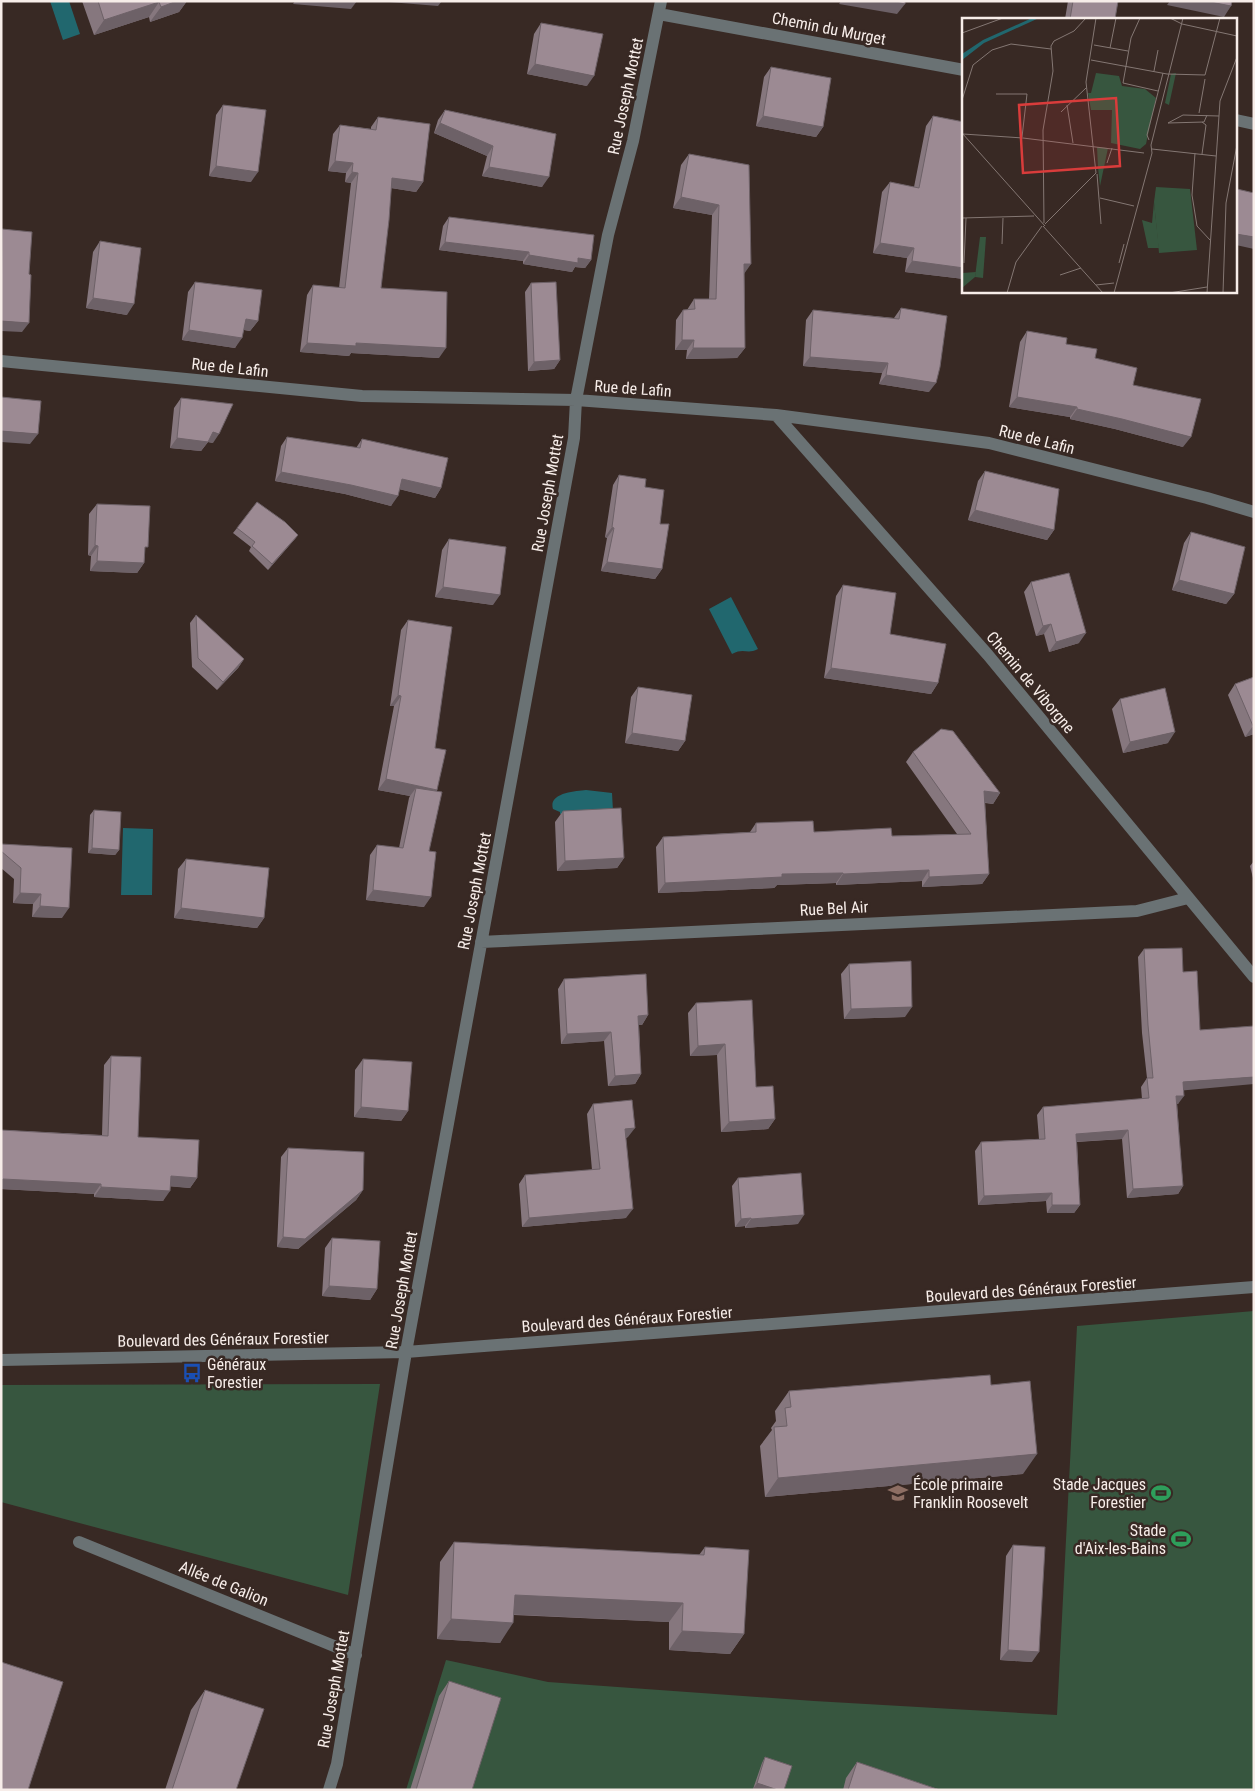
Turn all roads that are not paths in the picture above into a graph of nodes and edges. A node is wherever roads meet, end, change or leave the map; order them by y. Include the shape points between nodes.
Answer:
1 (661, 1) edge
2 (659, 14) junction
3 (962, 70) edge
4 (1238, 120) edge
5 (1254, 124) edge
6 (1, 361) edge
7 (576, 400) junction
8 (776, 415) junction
9 (1254, 512) edge
10 (1188, 898) junction
11 (481, 942) junction
12 (1254, 977) edge
13 (1254, 1287) edge
14 (406, 1352) junction
15 (1, 1360) edge
16 (79, 1542) dead end
17 (356, 1655) junction
18 (329, 1790) edge

1 - 2 street, Rue Joseph Mottet
2 - 3 street, Chemin du Murget
2 - 7 street, Rue Joseph Mottet via 633,141 608,235
4 - 5 street
6 - 7 street, Rue de Lafin via 350,396
7 - 8 street, Rue de Lafin
7 - 11 street, Rue Joseph Mottet via 574,438
8 - 9 street, Rue de Lafin via 989,443
8 - 10 street, Chemin de Viborgne via 988,655
10 - 11 street, Rue Bel Air via 1138,911
10 - 12 street, Chemin de Viborgne
11 - 14 street, Rue Joseph Mottet
13 - 14 street, Boulevard des Généraux Forestier
14 - 15 street, Boulevard des Généraux Forestier
14 - 17 street, Rue Joseph Mottet
16 - 17 street, Allée de Galion
17 - 18 street, Rue Joseph Mottet via 337,1764

